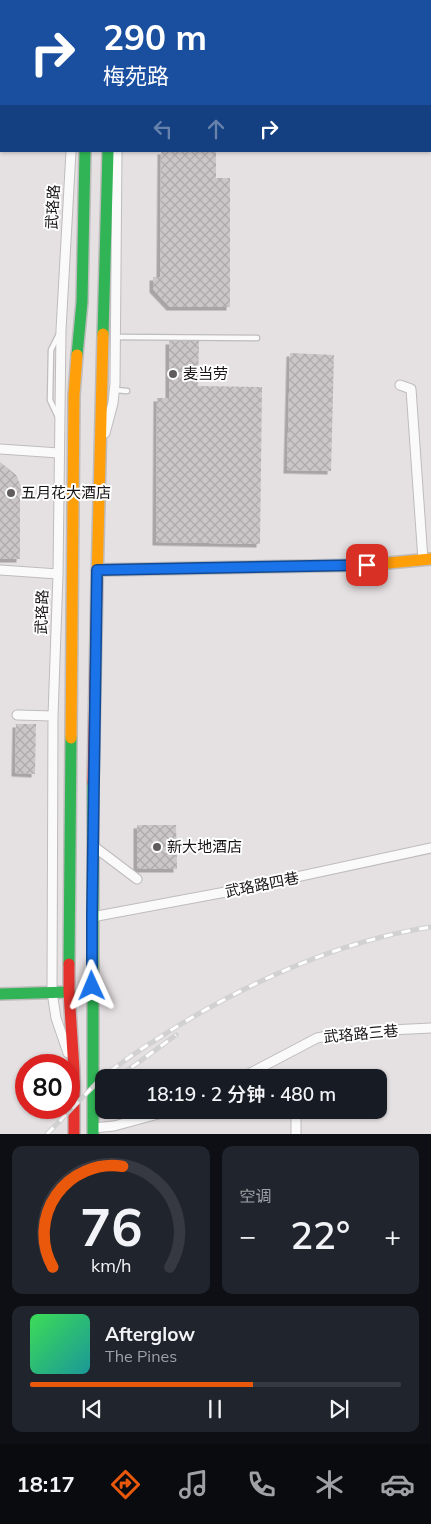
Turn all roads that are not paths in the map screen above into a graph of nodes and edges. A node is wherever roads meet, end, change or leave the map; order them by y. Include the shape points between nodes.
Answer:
1 (71, 152) edge
2 (86, 152) edge
3 (108, 152) edge
4 (117, 152) edge
5 (116, 337) junction
6 (257, 338) dead end
7 (400, 386) dead end
8 (114, 390) junction
9 (127, 391) dead end
10 (0, 449) edge
11 (99, 452) junction
12 (59, 453) junction
13 (427, 559) edge
14 (0, 570) edge
15 (97, 570) junction
16 (58, 574) junction
17 (17, 715) dead end
18 (53, 716) junction
19 (92, 845) junction
20 (431, 848) edge
21 (137, 878) dead end
22 (92, 917) junction
23 (52, 992) junction
24 (68, 992) junction
25 (0, 994) edge
26 (431, 1028) edge
27 (68, 1054) edge
28 (73, 1054) edge
29 (258, 1069) edge
30 (74, 1119) edge
31 (140, 1119) edge
32 (296, 1119) edge
33 (93, 1131) edge
34 (74, 1134) edge
35 (296, 1134) edge

1 - 12 street, 武珞路 via 61,330
2 - 24 main road, 武珞路 via 82,302 74,395
3 - 11 main road
4 - 5 street
5 - 6 lane
5 - 8 street
7 - 13 street via 411,389
8 - 9 lane
8 - 11 street
10 - 12 street
11 - 15 main road
12 - 16 street, 武珞路
13 - 15 main road via 367,565
14 - 16 street
15 - 19 main road
16 - 18 street, 武珞路
17 - 18 street
18 - 23 street, 武珞路
19 - 21 street
19 - 22 main road
20 - 22 street, 武珞路四巷
22 - 33 main road
23 - 24 main road
23 - 25 main road
23 - 27 street, 武珞路 via 56,1018
24 - 28 main road, 武珞路
26 - 29 street, 武珞路三巷 via 349,1032 316,1038
30 - 34 main road, 武珞路
31 - 33 street
32 - 35 street

